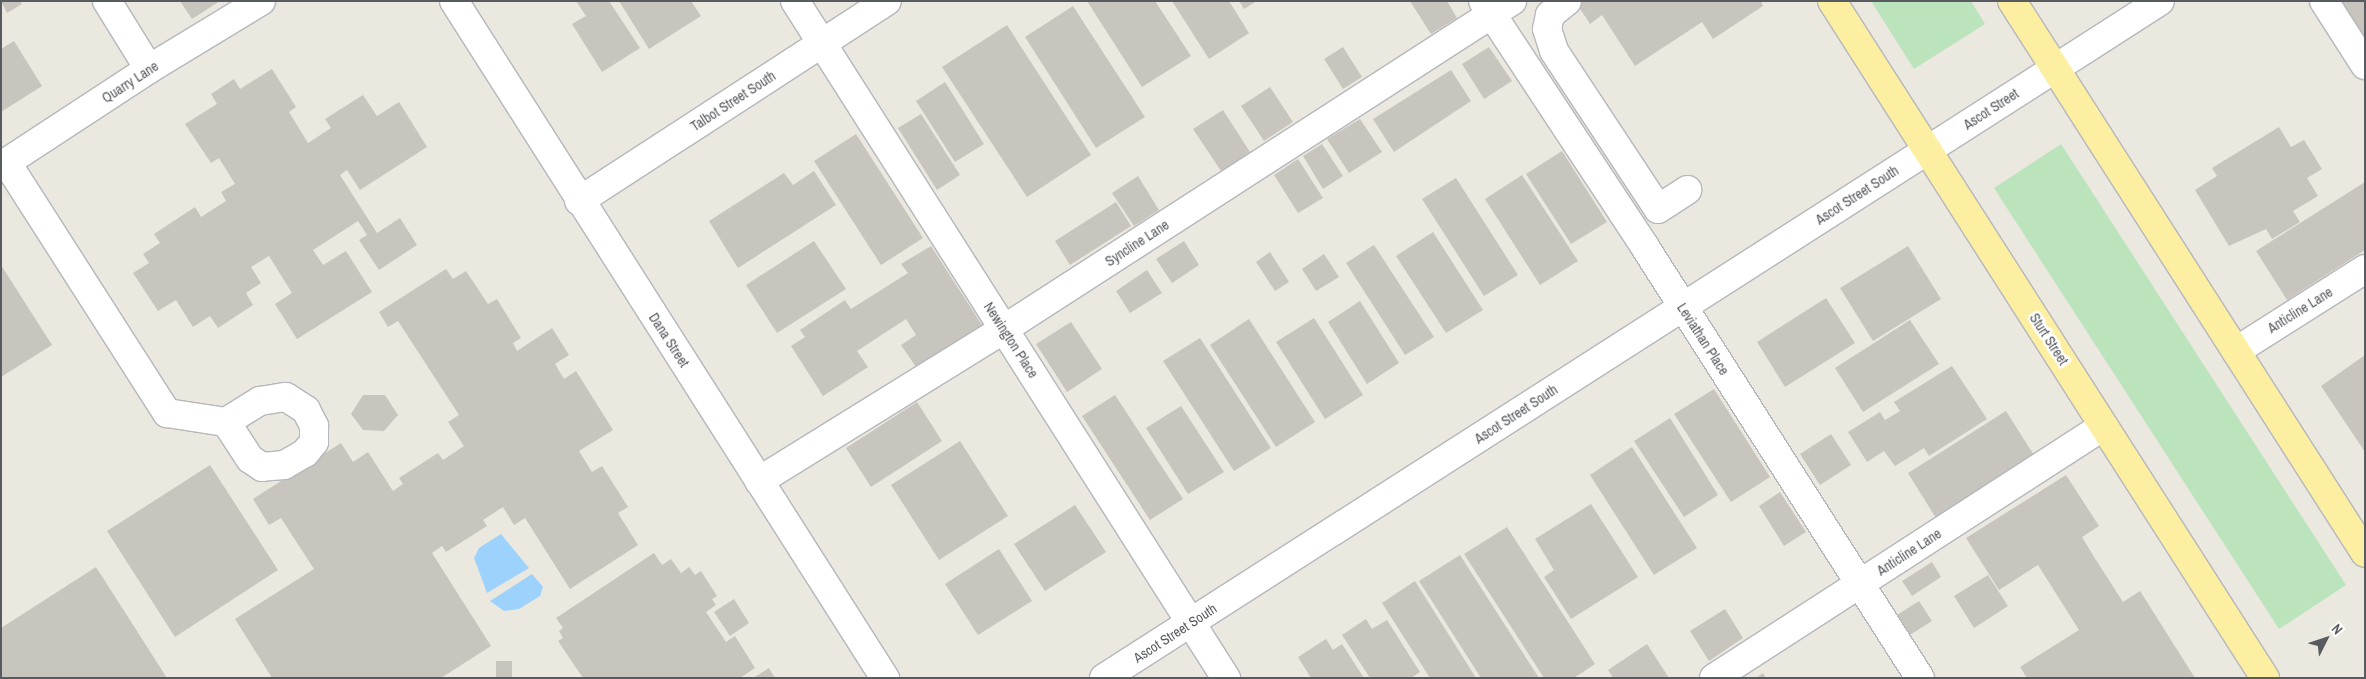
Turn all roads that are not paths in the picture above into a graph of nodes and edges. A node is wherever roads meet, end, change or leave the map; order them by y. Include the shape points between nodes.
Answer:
1 (107, 1) edge
2 (261, 1) edge
3 (454, 1) edge
4 (795, 1) edge
5 (888, 1) edge
6 (1567, 1) edge
7 (1832, 1) edge
8 (2012, 1) edge
9 (2160, 1) edge
10 (2324, 1) edge
11 (1496, 6) edge
12 (822, 43) junction
13 (2365, 65) edge
14 (149, 69) junction
15 (2055, 69) junction
16 (1927, 150) junction
17 (4, 165) edge
18 (1687, 190) dead end
19 (579, 201) junction
20 (2365, 269) edge
21 (1683, 307) junction
22 (1004, 329) junction
23 (2236, 351) junction
24 (226, 422) dead end
25 (2104, 426) junction
26 (759, 482) junction
27 (2365, 553) edge
28 (1860, 584) junction
29 (1191, 622) junction
30 (885, 678) edge
31 (1104, 678) edge
32 (1226, 678) edge
33 (1714, 678) edge
34 (1920, 678) edge
35 (2265, 678) edge

1 - 14 street
2 - 14 street, Quarry Lane
3 - 19 street, Dana Street
4 - 12 street, Newington Place
5 - 12 street, Talbot Street South
6 - 18 street via 1550,15 1547,30 1554,51 1658,209
7 - 16 main road, Sturt Street
8 - 15 main road
9 - 15 street, Ascot Street
10 - 13 street
11 - 21 street, Leviathan Place
11 - 22 street, Syncline Lane
12 - 19 street, Talbot Street South
12 - 22 street, Newington Place
14 - 17 street, Quarry Lane
15 - 16 street, Ascot Street
15 - 23 main road
16 - 21 street, Ascot Street South
16 - 25 main road, Sturt Street
17 - 24 street via 167,413
19 - 26 street, Dana Street
20 - 23 street, Anticline Lane
21 - 28 street, Leviathan Place
21 - 29 street, Ascot Street South
22 - 26 street, Syncline Lane
22 - 29 street, Newington Place
23 - 27 main road
25 - 28 street, Anticline Lane
25 - 35 main road, Sturt Street
26 - 30 street, Dana Street
28 - 33 street, Anticline Lane
28 - 34 street, Leviathan Place
29 - 31 street, Ascot Street South
29 - 32 street, Newington Place

